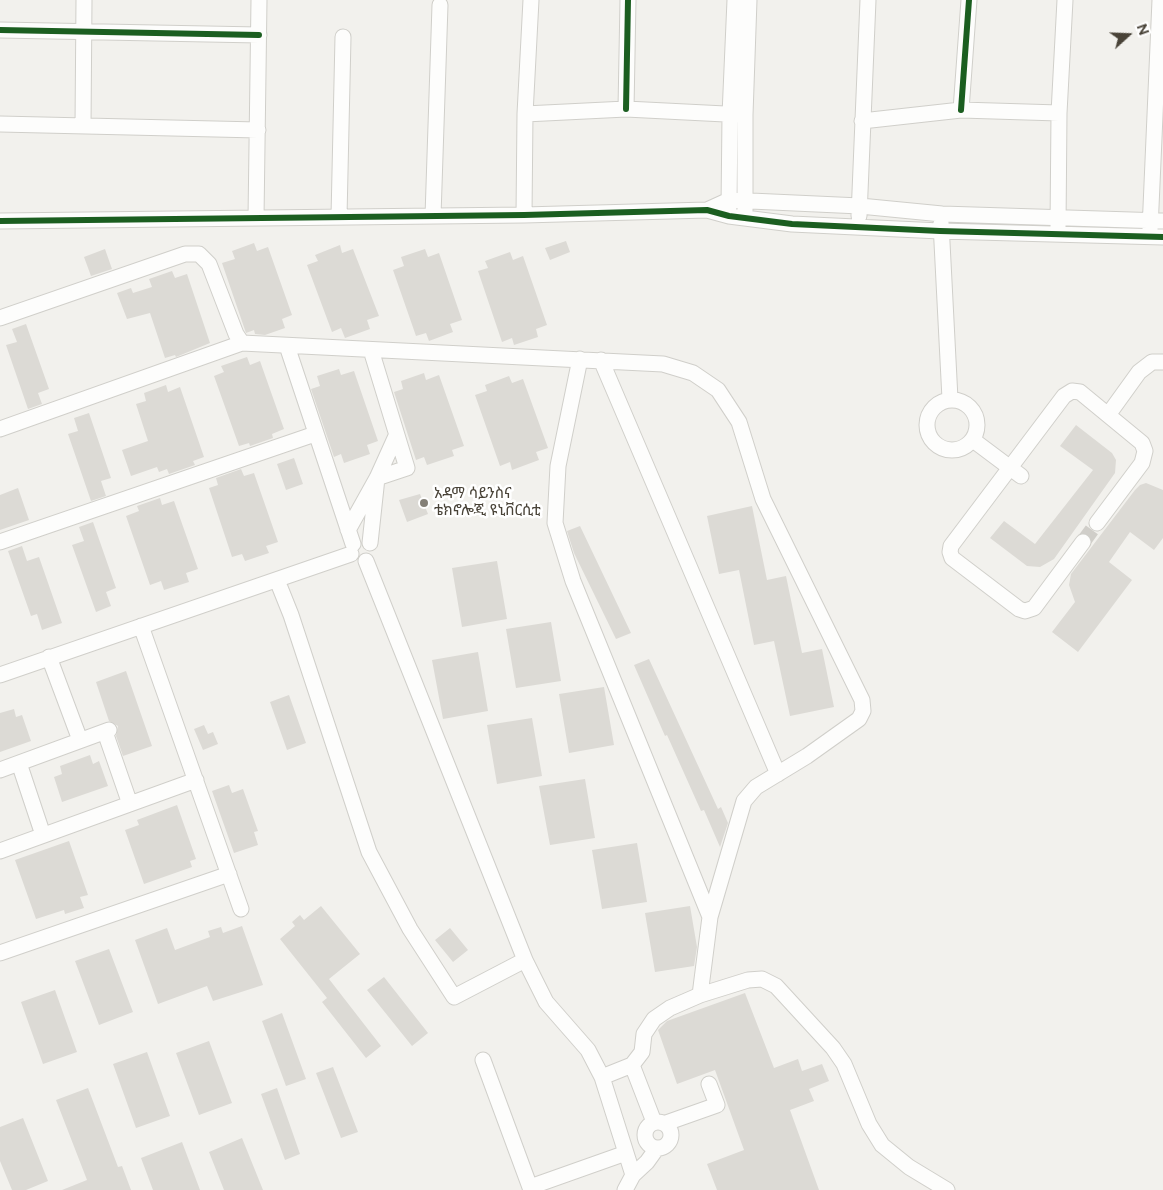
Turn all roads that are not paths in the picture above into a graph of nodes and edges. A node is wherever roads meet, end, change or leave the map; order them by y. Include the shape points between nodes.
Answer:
1 (84, 0) edge
2 (259, 0) edge
3 (531, 0) edge
4 (628, 0) edge
5 (735, 0) edge
6 (749, 0) edge
7 (868, 0) edge
8 (969, 0) edge
9 (1065, 0) edge
10 (1160, 0) edge
11 (440, 5) dead end
12 (0, 30) edge
13 (84, 32) junction
14 (259, 36) junction
15 (343, 37) dead end
16 (626, 108) junction
17 (961, 110) junction
18 (1059, 113) junction
19 (526, 114) junction
20 (737, 115) junction
21 (862, 121) junction
22 (1159, 121) edge
23 (0, 124) edge
24 (83, 126) junction
25 (258, 130) junction
26 (729, 200) junction
27 (745, 201) junction
28 (860, 206) junction
29 (707, 210) junction
30 (524, 214) junction
31 (942, 214) junction
32 (433, 216) junction
33 (729, 216) junction
34 (339, 217) junction
35 (745, 217) junction
36 (256, 218) junction
37 (1058, 218) junction
38 (0, 221) edge
39 (859, 226) junction
40 (1157, 229) edge
41 (940, 231) junction
42 (1057, 235) junction
43 (0, 318) edge
44 (242, 343) junction
45 (287, 346) junction
46 (371, 350) junction
47 (580, 359) junction
48 (601, 360) junction
49 (1163, 362) edge
50 (950, 399) junction
51 (1108, 415) junction
52 (0, 429) edge
53 (315, 434) junction
54 (396, 436) junction
55 (973, 440) junction
56 (1016, 472) junction
57 (377, 478) junction
58 (1098, 522) tunnel mouth
59 (0, 542) edge
60 (1083, 542) tunnel mouth
61 (351, 543) junction
62 (370, 543) junction
63 (366, 561) junction
64 (276, 580) junction
65 (141, 626) junction
66 (48, 657) junction
67 (0, 675) edge
68 (80, 740) junction
69 (19, 763) junction
70 (0, 770) edge
71 (778, 774) junction
72 (196, 780) junction
73 (130, 804) junction
74 (43, 835) junction
75 (0, 851) edge
76 (229, 874) junction
77 (241, 909) dead end
78 (710, 917) junction
79 (0, 953) edge
80 (525, 960) junction
81 (700, 995) junction
82 (483, 1060) dead end
83 (632, 1065) junction
84 (602, 1077) junction
85 (709, 1084) dead end
86 (660, 1123) junction
87 (651, 1143) junction
88 (624, 1150) junction
89 (632, 1175) junction
90 (530, 1188) edge
91 (625, 1190) edge
92 (947, 1190) edge

1 - 13 street
2 - 14 street
3 - 19 street
4 - 16 street
5 - 20 street
6 - 20 street
7 - 21 street
8 - 17 street
9 - 18 street
10 - 22 street
11 - 32 street
12 - 13 street
13 - 14 street
13 - 24 street
14 - 25 street
15 - 34 street
16 - 19 street
16 - 20 street
17 - 18 street
17 - 21 street
18 - 37 street
19 - 30 street
20 - 26 street
20 - 27 street
21 - 28 street
22 - 40 street
23 - 24 street
24 - 25 street
25 - 36 street
26 - 27 street
26 - 29 street
26 - 33 street
27 - 28 street
27 - 35 street
28 - 31 street
28 - 39 street
29 - 30 street
29 - 33 street
30 - 32 street
31 - 37 street
31 - 41 street
32 - 34 street
33 - 35 street
34 - 36 street
35 - 39 street via 792,224
36 - 38 street
37 - 40 street
37 - 42 street
39 - 41 street
40 - 42 street
41 - 42 street
41 - 50 street
43 - 44 street via 185,254 199,254 208,264
44 - 45 street
44 - 52 street
45 - 46 street
45 - 53 street
46 - 47 street
46 - 54 street
47 - 48 street
47 - 78 street via 558,466 555,523 573,581
48 - 71 street
48 - 71 street via 663,364 694,373 718,390 739,422 763,499 862,700 863,711 859,718
49 - 51 street via 1152,362 1139,372
50 - 55 street via 964,402 974,412 978,426
50 - 55 street via 936,405 928,416 930,438 948,450 962,449
51 - 56 street via 1080,392 1064,396
51 - 58 street via 1142,443 1145,451 1142,463
53 - 59 street
53 - 61 street
54 - 57 street
54 - 57 street via 407,468
55 - 56 street
56 - 60 street via 951,546 952,558 1019,609 1025,610 1034,608
57 - 61 street
57 - 62 street
61 - 62 street via 363,539
61 - 63 street via 357,561
61 - 64 street
62 - 63 street via 372,556
63 - 80 street
64 - 65 street
64 - 80 street via 291,615 369,852 410,929 454,997
65 - 66 street
65 - 72 street
66 - 67 street
66 - 68 street
68 - 69 street
68 - 73 street via 107,731
69 - 70 street
69 - 74 street
71 - 78 street via 756,787 744,801
72 - 73 street
72 - 76 street
73 - 74 street
74 - 75 street
76 - 77 street
76 - 79 street
78 - 81 street
80 - 84 street via 546,1002 588,1050
81 - 83 street via 654,1019 644,1034 642,1052
81 - 92 street via 748,980 762,980 776,986 844,1064 869,1124 882,1145
82 - 90 street
83 - 84 street
83 - 86 street
84 - 88 street
85 - 86 street via 717,1105
86 - 87 street via 647,1128
86 - 87 street via 672,1137 666,1145
87 - 88 street
87 - 89 street via 647,1162
88 - 89 street
88 - 90 street
89 - 91 street

